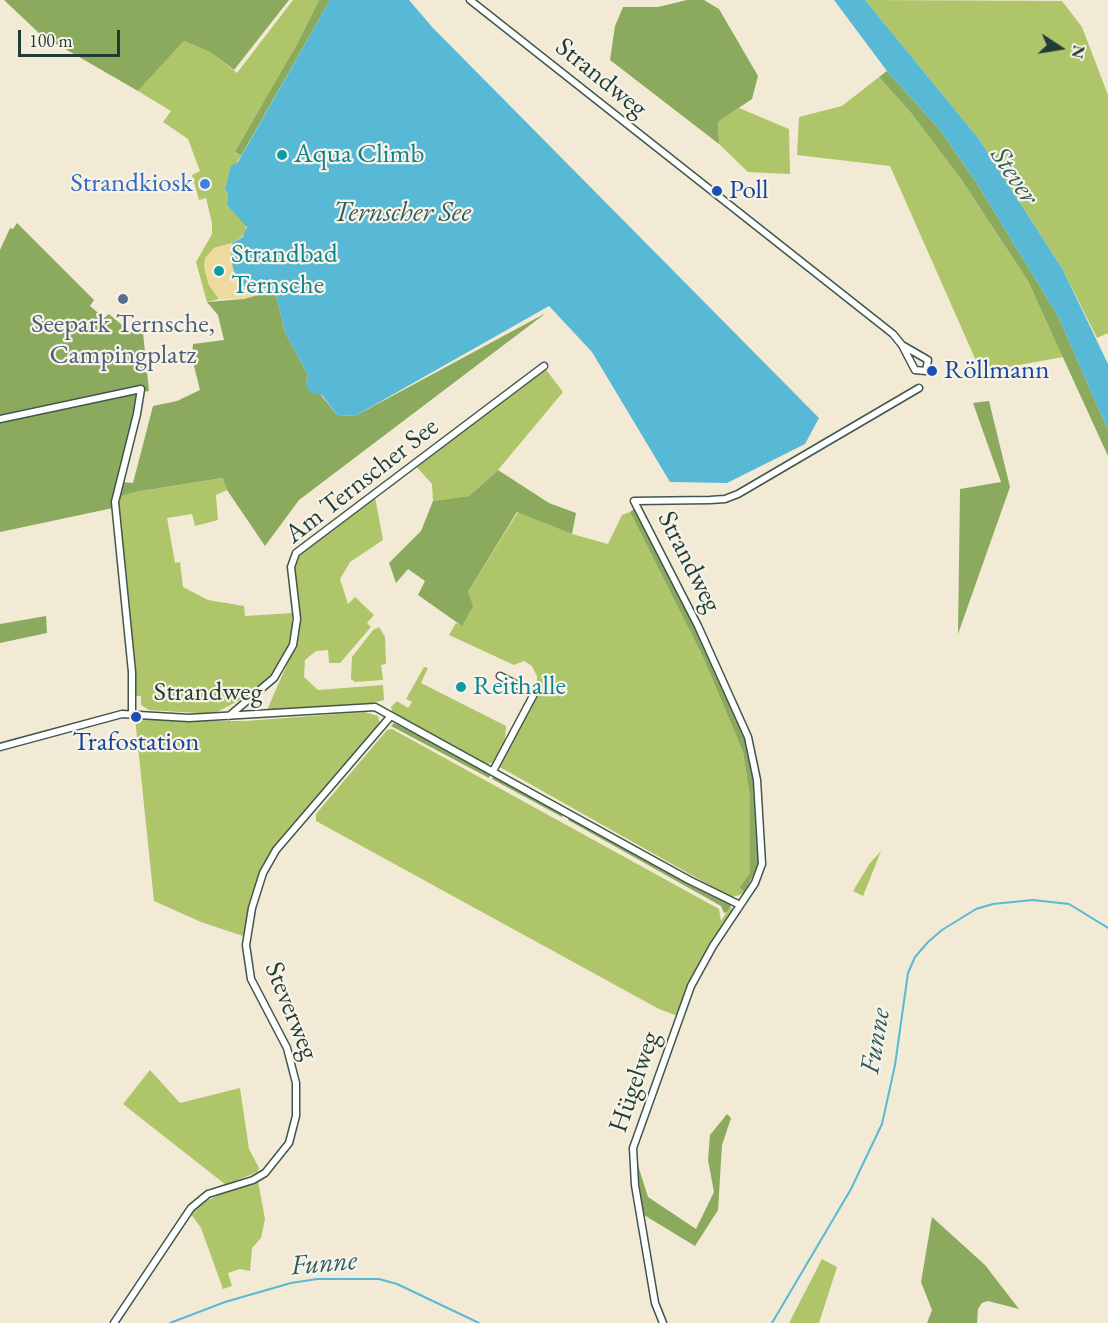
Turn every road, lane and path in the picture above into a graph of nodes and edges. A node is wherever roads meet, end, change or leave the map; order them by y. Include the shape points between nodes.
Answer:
1 (470, 0) edge
2 (903, 345) junction
3 (544, 366) dead end
4 (919, 388) dead end
5 (0, 419) edge
6 (500, 676) dead end
7 (132, 713) junction
8 (228, 717) junction
9 (390, 717) junction
10 (0, 747) edge
11 (493, 771) junction
12 (740, 905) junction
13 (114, 1323) edge
14 (663, 1323) edge

1 - 2 street, Strandweg
2 - 2 street, Strandweg via 928,360 926,371 915,370
3 - 8 street, Am Ternscher See via 296,553 291,567 297,619 293,645 274,678
4 - 12 street, Strandweg via 738,494 717,500 634,501 698,626 748,737 757,780 762,864
5 - 7 street, Strandweg via 141,389 115,502 132,672
6 - 11 street via 533,696
7 - 8 street, Strandweg
7 - 10 street, Strandweg
8 - 9 street, Strandweg via 375,707
9 - 11 street, Strandweg
9 - 13 street, Steverweg via 276,850 263,873 252,908 246,945 251,979 287,1048 296,1083 296,1116 289,1143 265,1173 208,1194 191,1208
11 - 12 street, Strandweg
12 - 14 street, Hügelweg via 691,986 633,1148 635,1185 655,1303

